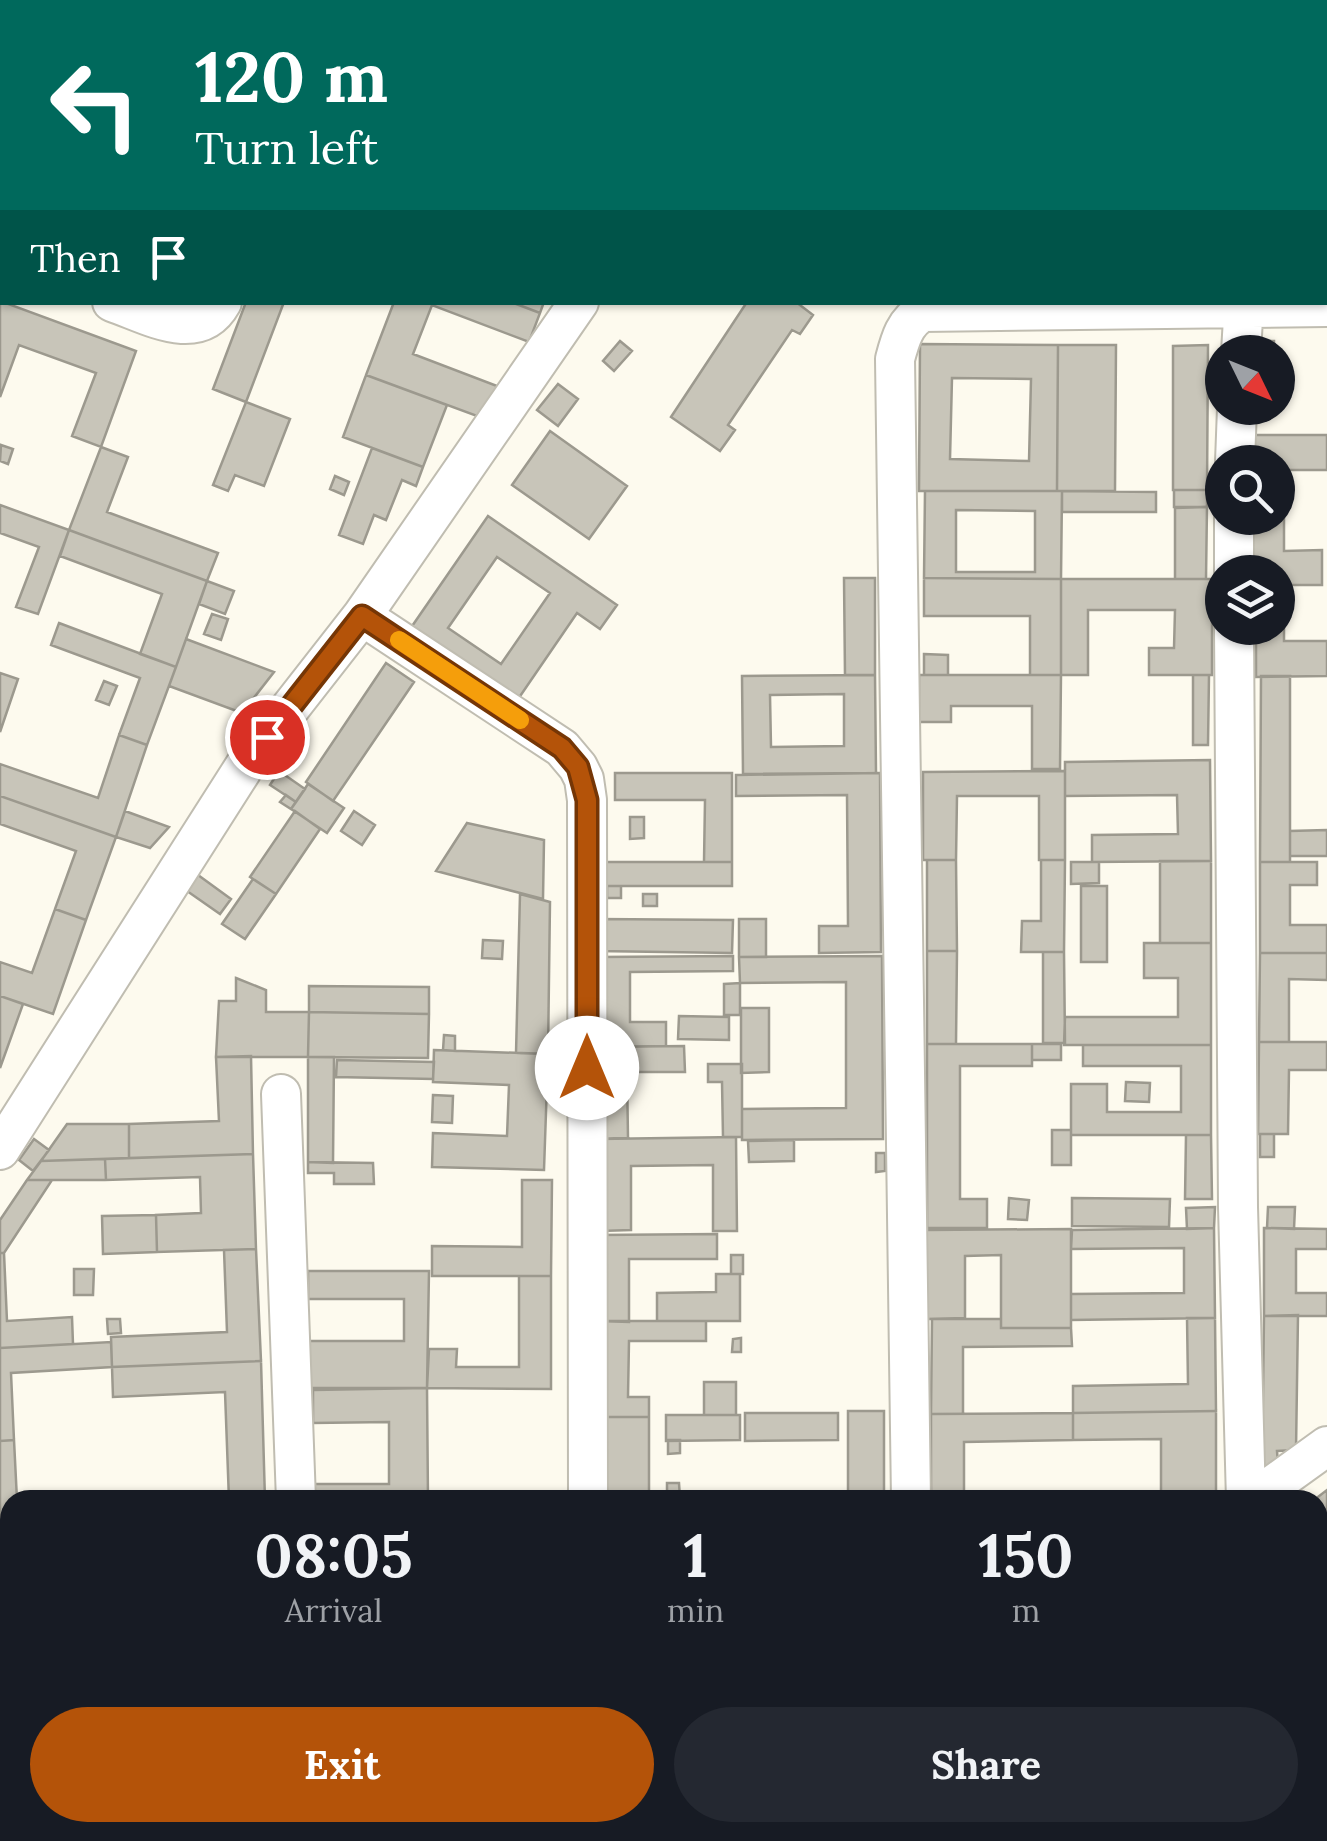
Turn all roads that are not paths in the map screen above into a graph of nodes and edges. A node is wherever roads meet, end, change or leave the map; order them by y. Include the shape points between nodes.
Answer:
1 (121, 305) edge
2 (220, 305) edge
3 (577, 305) edge
4 (1244, 305) edge
5 (1327, 307) edge
6 (1241, 335) edge
7 (362, 616) junction
8 (1234, 645) edge
9 (281, 1094) dead end
10 (0, 1150) edge
11 (1327, 1446) edge
12 (296, 1490) edge
13 (588, 1490) edge
14 (911, 1490) edge
15 (1249, 1490) edge
16 (1263, 1490) edge

1 - 2 street via 186,326 211,318
3 - 7 street
4 - 5 street
4 - 6 street
4 - 14 street via 923,312 899,342
7 - 10 street via 244,767
7 - 13 street via 562,748 584,779
8 - 15 street via 1238,1208
9 - 12 street
11 - 16 street

